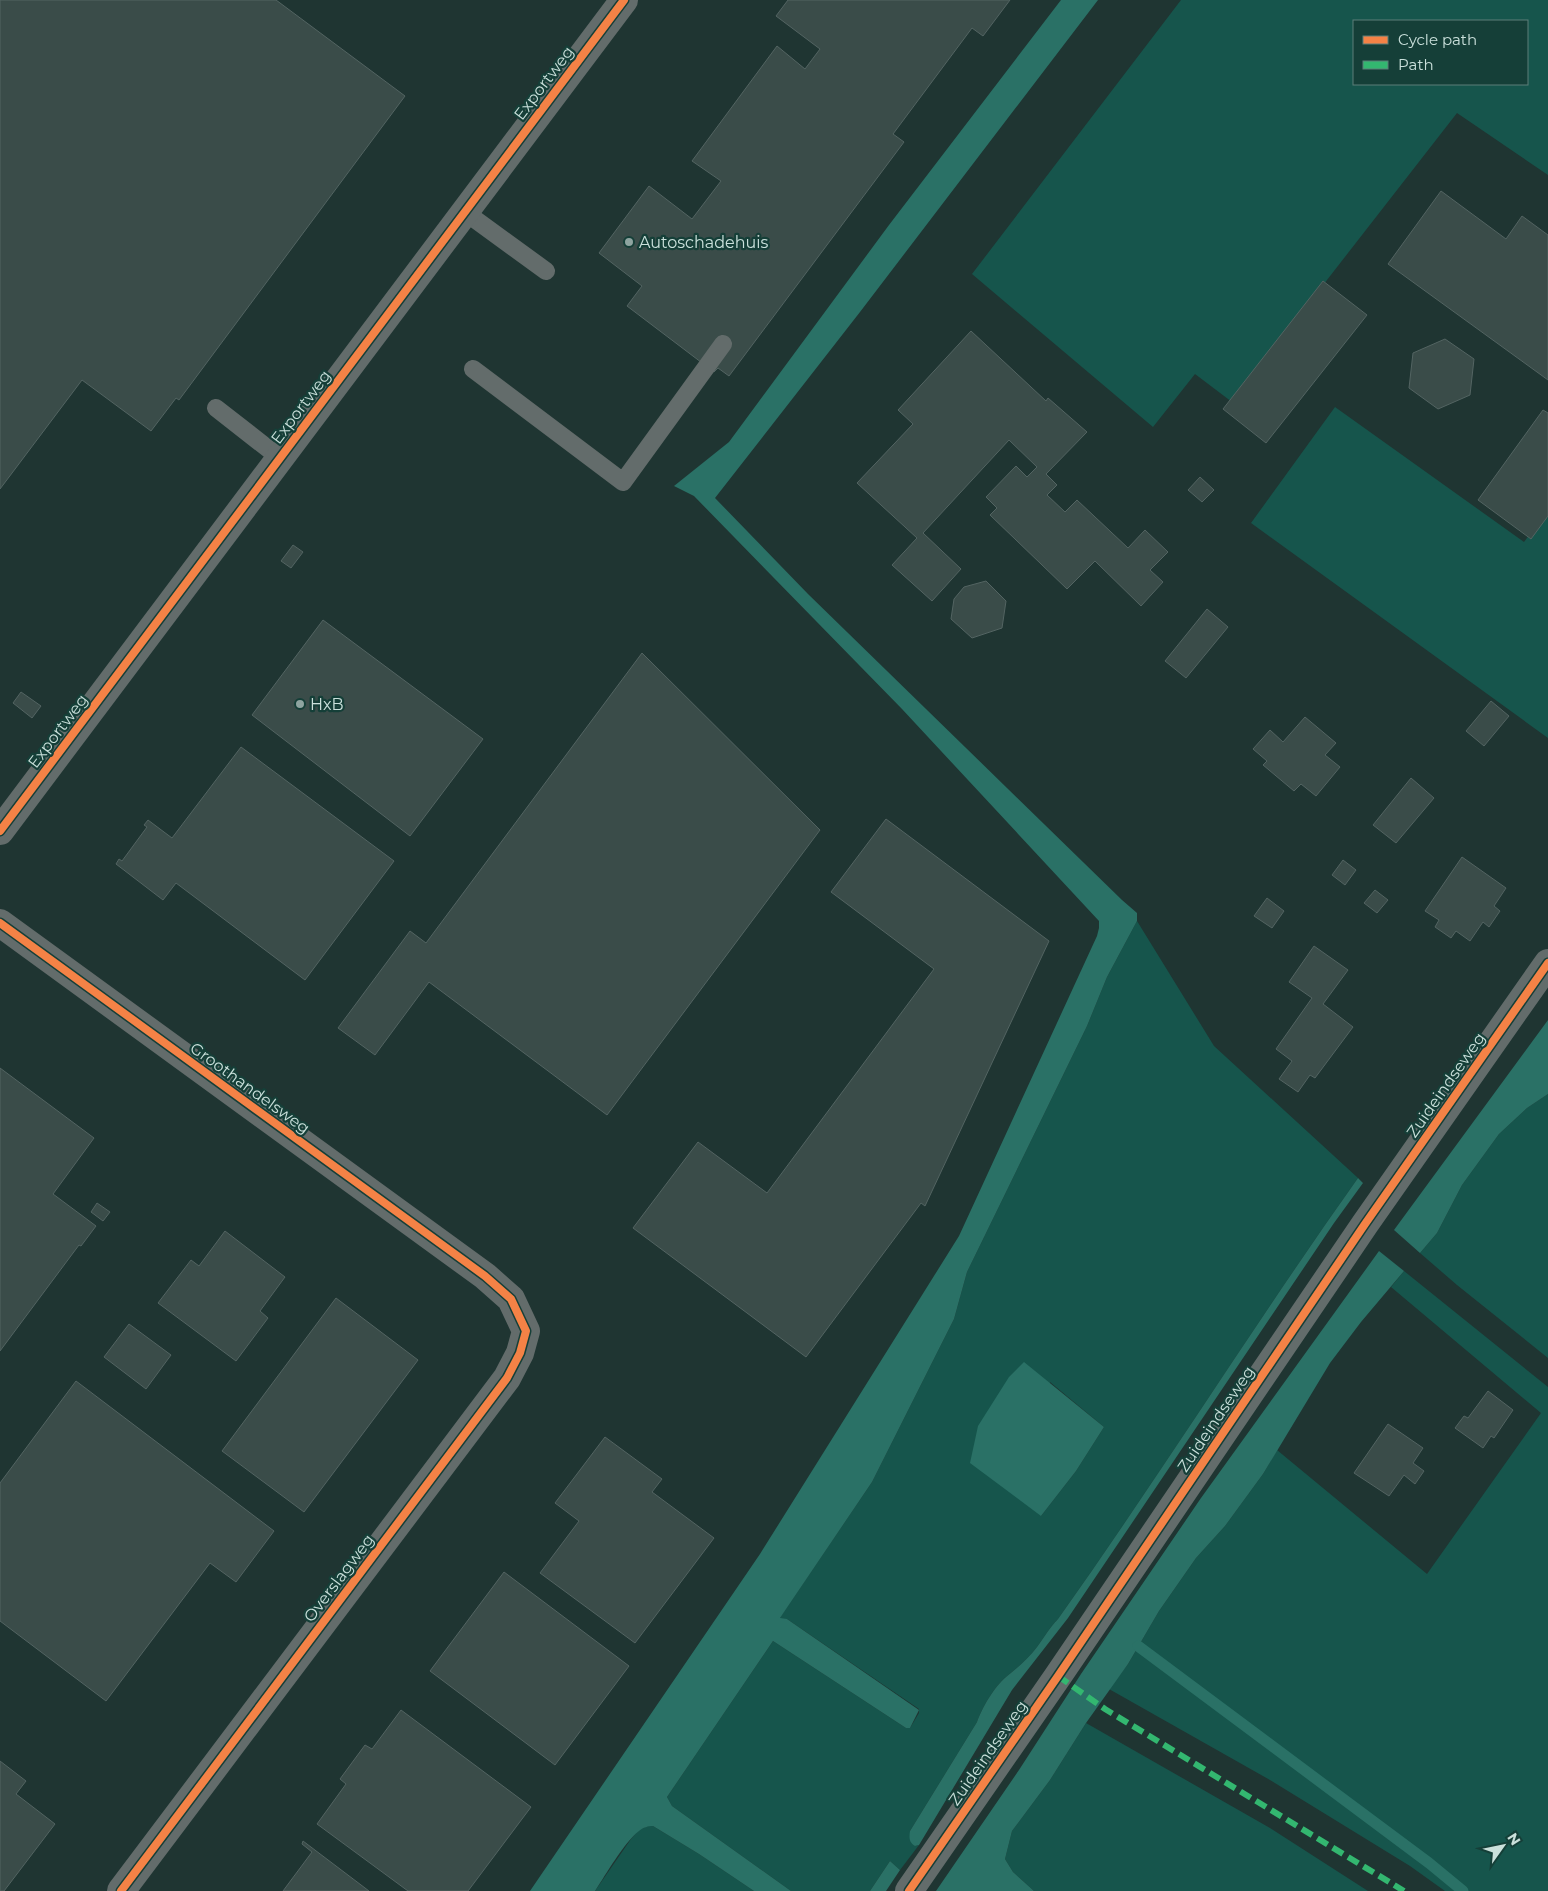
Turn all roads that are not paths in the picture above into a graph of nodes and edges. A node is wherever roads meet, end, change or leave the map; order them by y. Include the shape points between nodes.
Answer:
1 (624, 0) edge
2 (465, 212) junction
3 (546, 271) dead end
4 (723, 344) dead end
5 (473, 369) dead end
6 (216, 408) dead end
7 (280, 458) junction
8 (0, 831) edge
9 (0, 923) edge
10 (1548, 964) edge
11 (484, 1276) joint
12 (121, 1891) edge
13 (909, 1891) edge

1 - 2 street, Exportweg
2 - 3 lane
2 - 7 street, Exportweg
4 - 5 lane via 623,482
6 - 7 lane
7 - 8 street, Exportweg
9 - 11 street, Groothandelsweg
10 - 13 street, Zuideindseweg via 1365,1224
11 - 12 street, Overslagweg via 511,1299 526,1331 520,1353 507,1378

